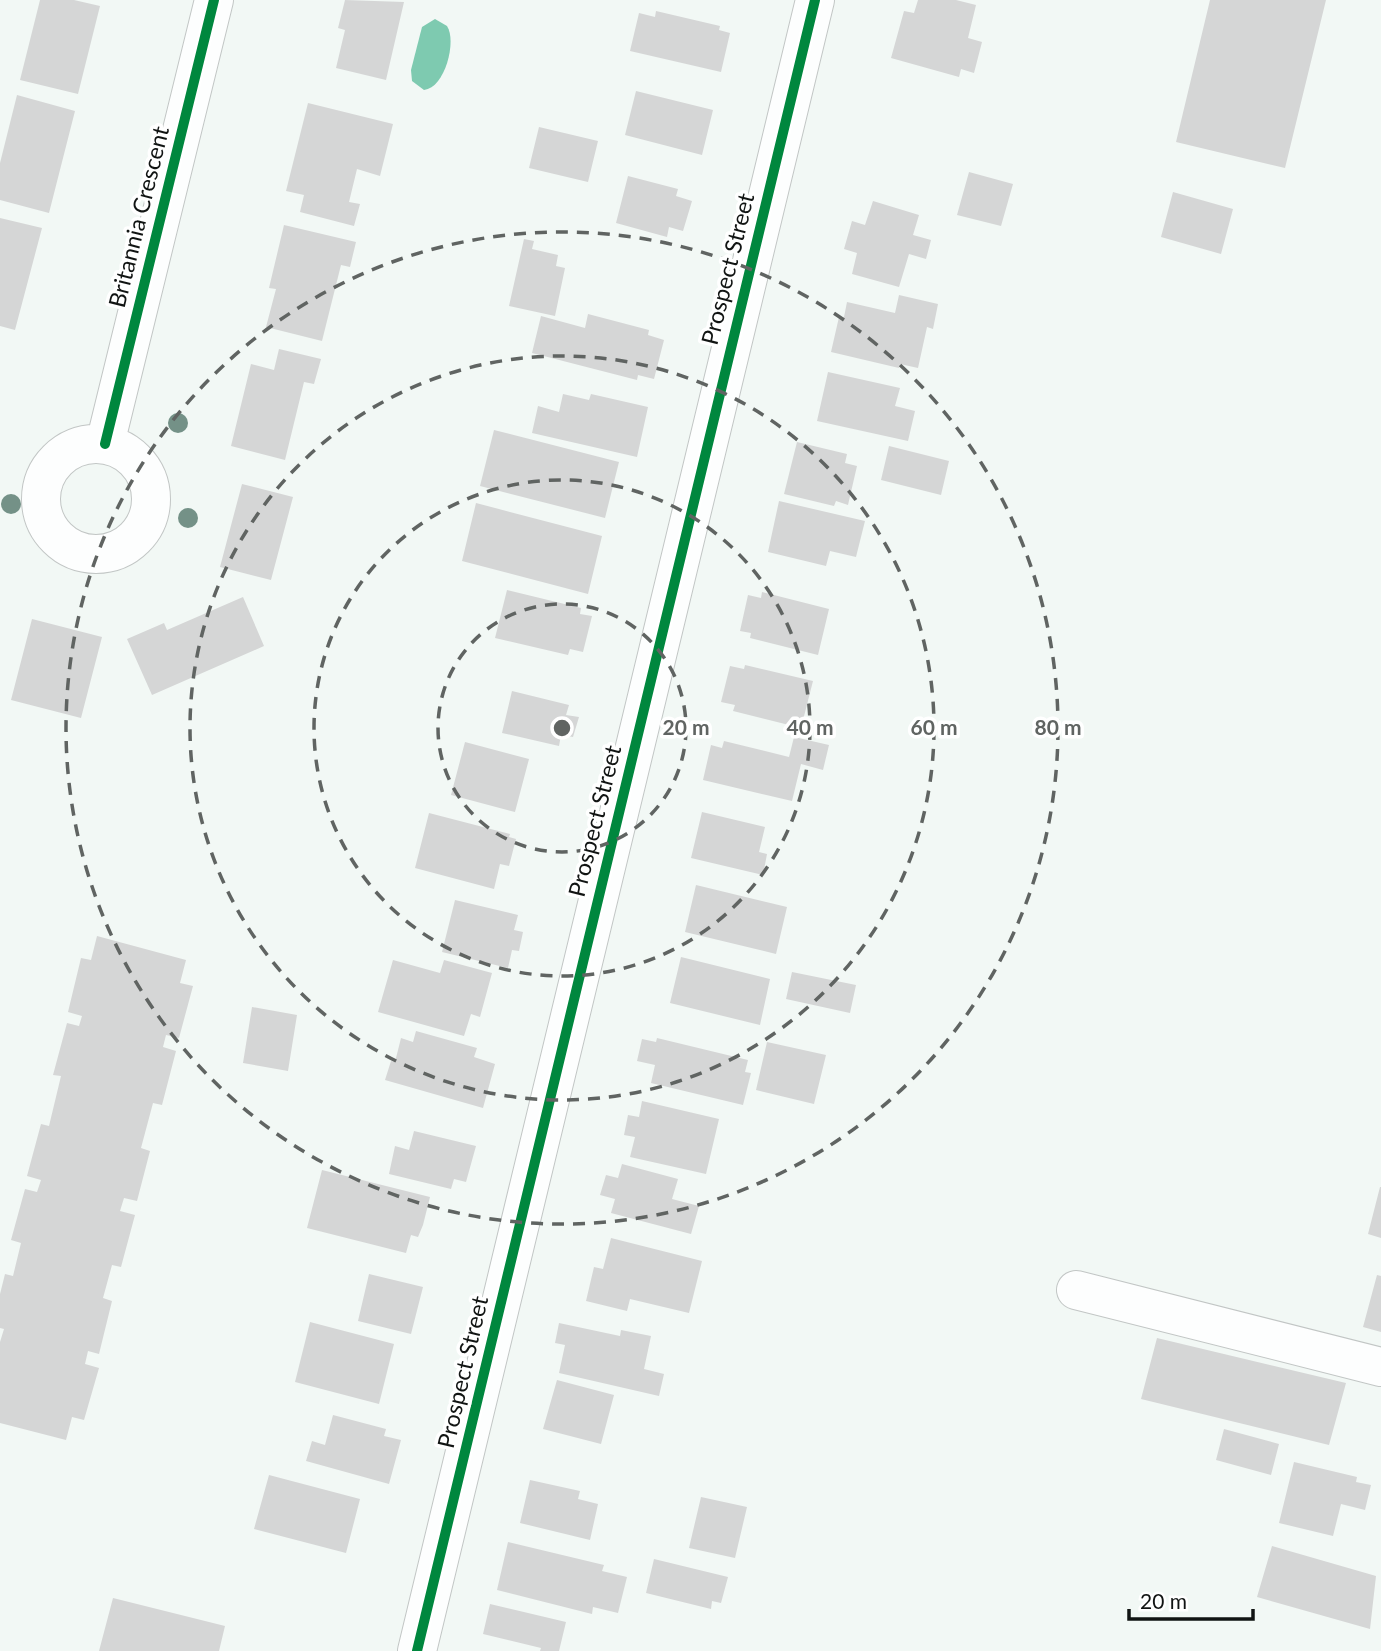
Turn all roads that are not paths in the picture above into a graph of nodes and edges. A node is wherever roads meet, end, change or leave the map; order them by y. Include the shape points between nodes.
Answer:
1 (214, 0) edge
2 (815, 0) edge
3 (105, 444) dead end
4 (1076, 1290) dead end
5 (1381, 1367) edge
6 (417, 1651) edge

1 - 3 street, Britannia Crescent
2 - 6 street, Prospect Street
4 - 5 street

